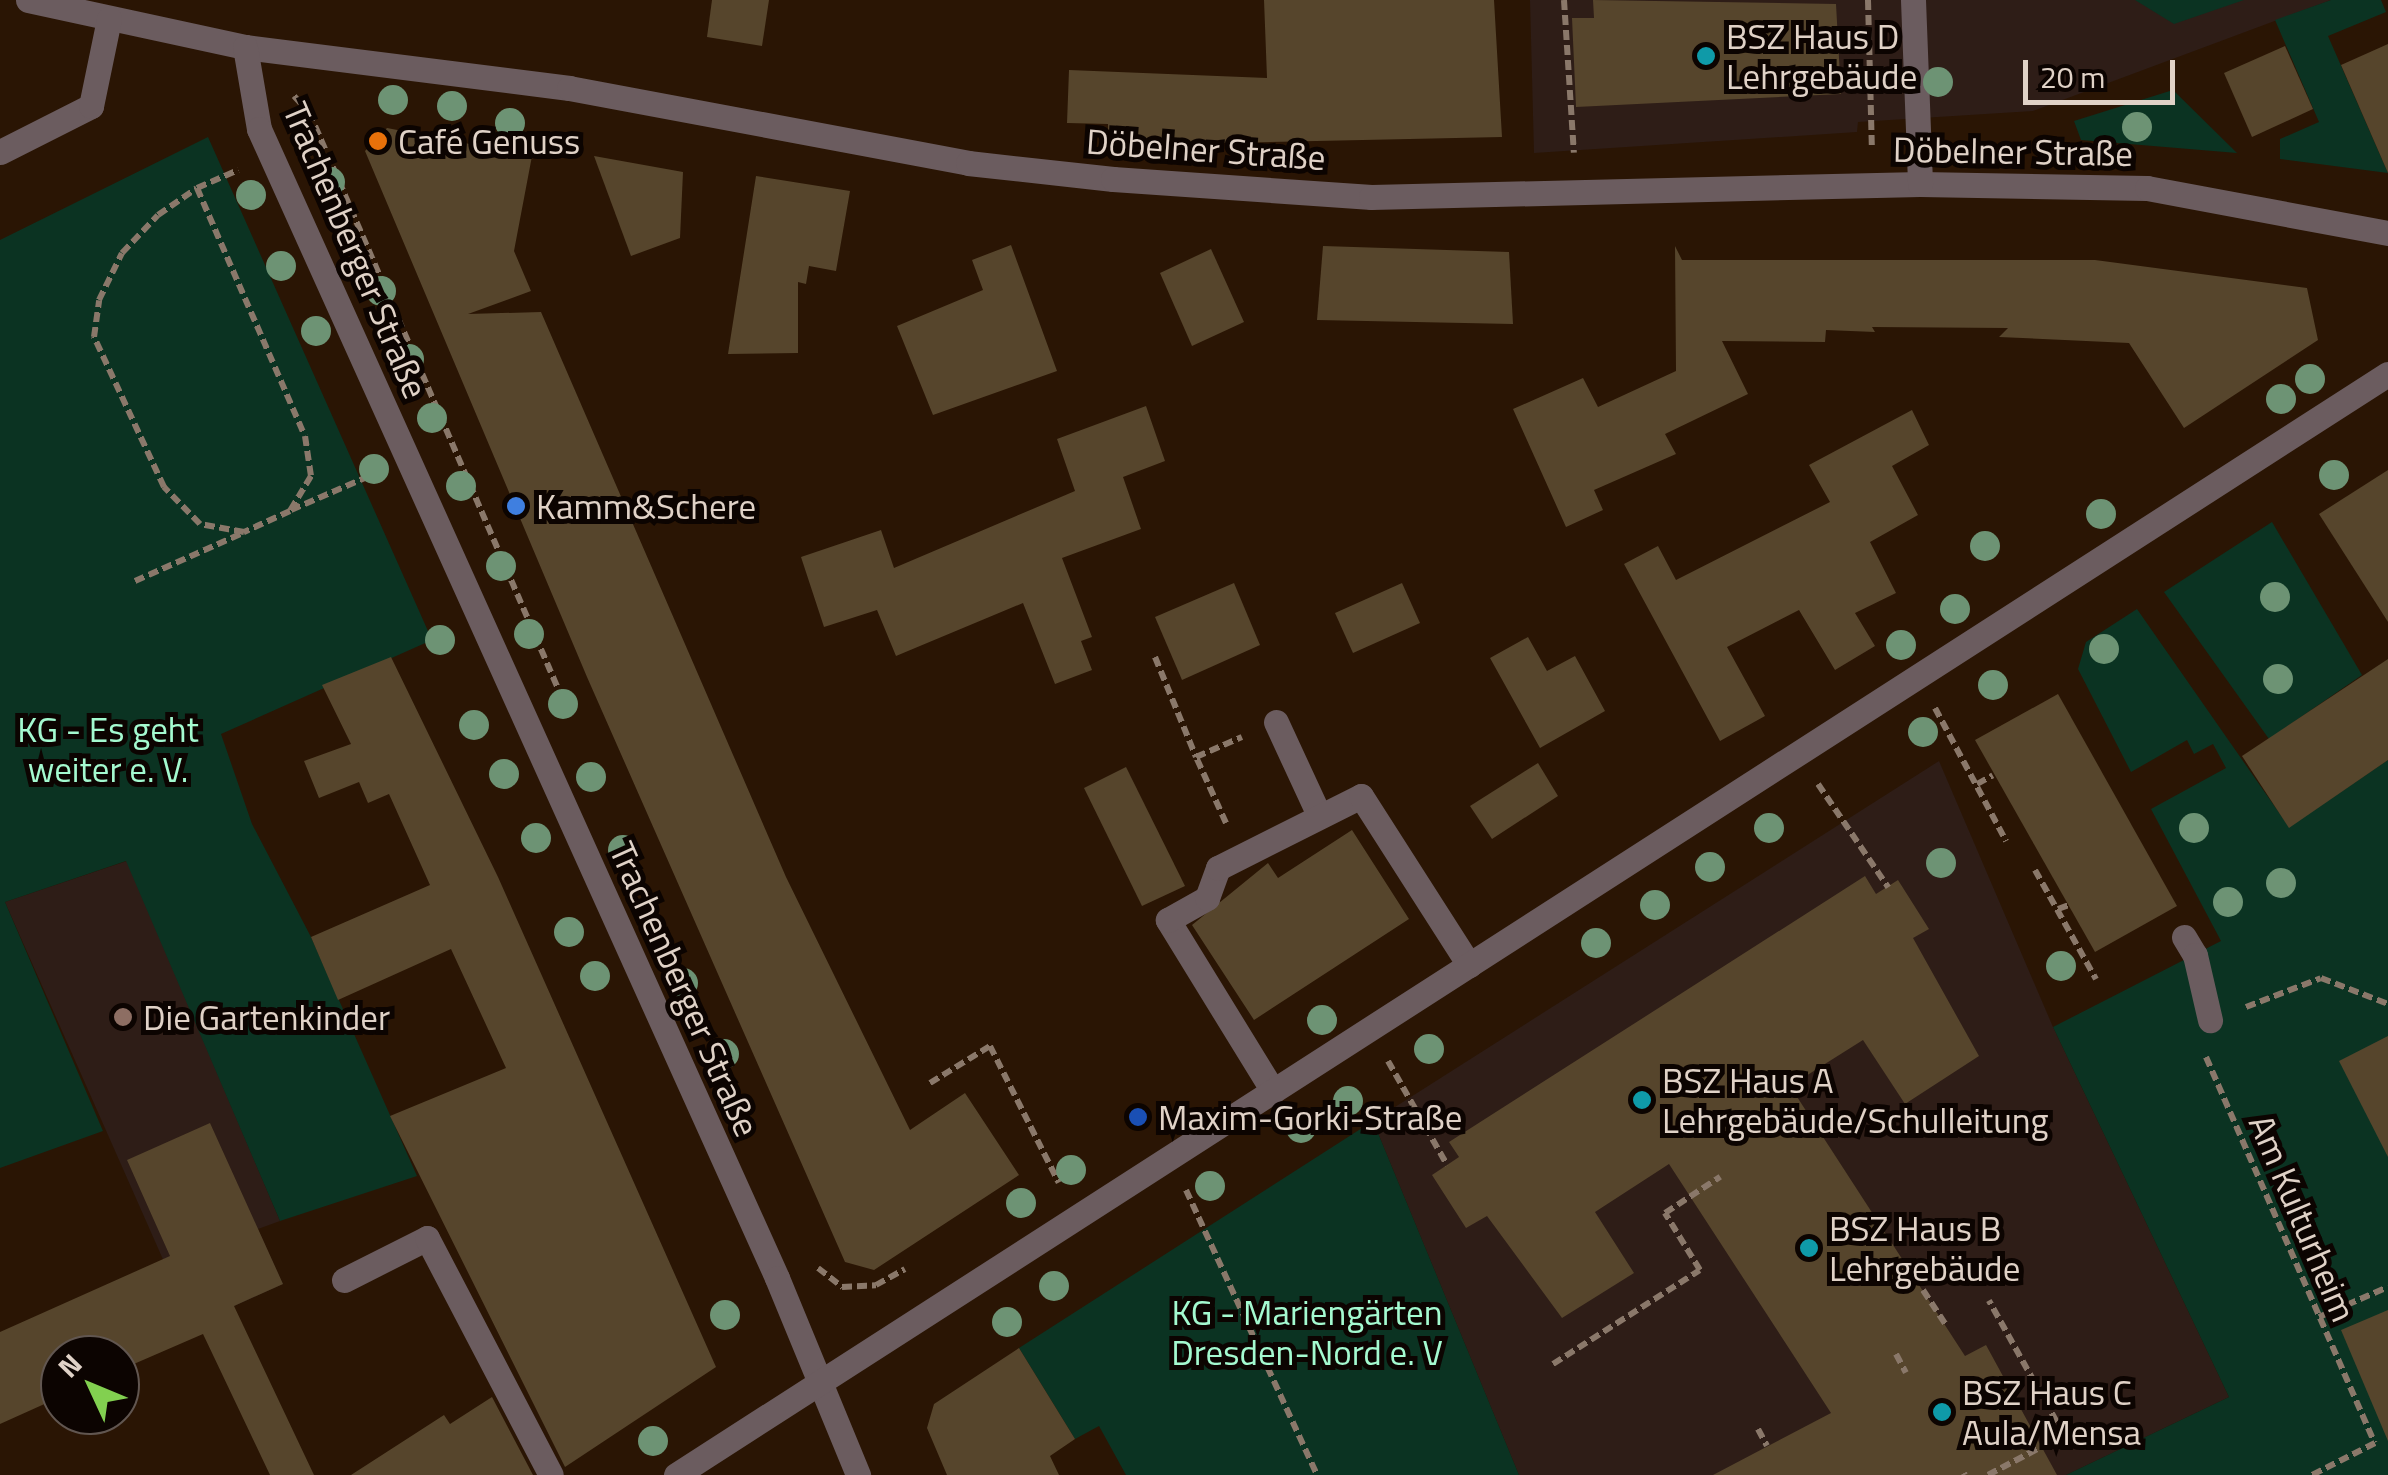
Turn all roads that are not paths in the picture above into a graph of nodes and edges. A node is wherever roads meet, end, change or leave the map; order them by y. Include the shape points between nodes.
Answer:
1 (28, 0) edge
2 (1913, 0) edge
3 (109, 19) junction
4 (246, 47) junction
5 (0, 152) edge
6 (1920, 184) junction
7 (2388, 233) edge
8 (2388, 374) edge
9 (1276, 722) road end
10 (1319, 815) junction
11 (2184, 938) dead end
12 (1469, 966) junction
13 (2210, 1020) road end
14 (1273, 1091) junction
15 (344, 1280) dead end
16 (822, 1381) junction
17 (551, 1475) edge
18 (676, 1475) edge
19 (858, 1475) edge

1 - 3 street, Döbelner Straße
2 - 6 street
3 - 4 street, Döbelner Straße
3 - 5 street via 91,106
4 - 6 street, Döbelner Straße via 570,88 968,163 1113,179 1371,197
4 - 16 street, Trachenberger Straße via 271,156
6 - 7 street, Döbelner Straße via 2147,188
8 - 12 street
9 - 10 street
10 - 12 street via 1361,796
10 - 14 street via 1218,868 1207,898 1168,920
11 - 13 street via 2195,956
12 - 14 street
14 - 16 street
15 - 17 street via 427,1238
16 - 18 street
16 - 19 street, Trachenberger Straße

